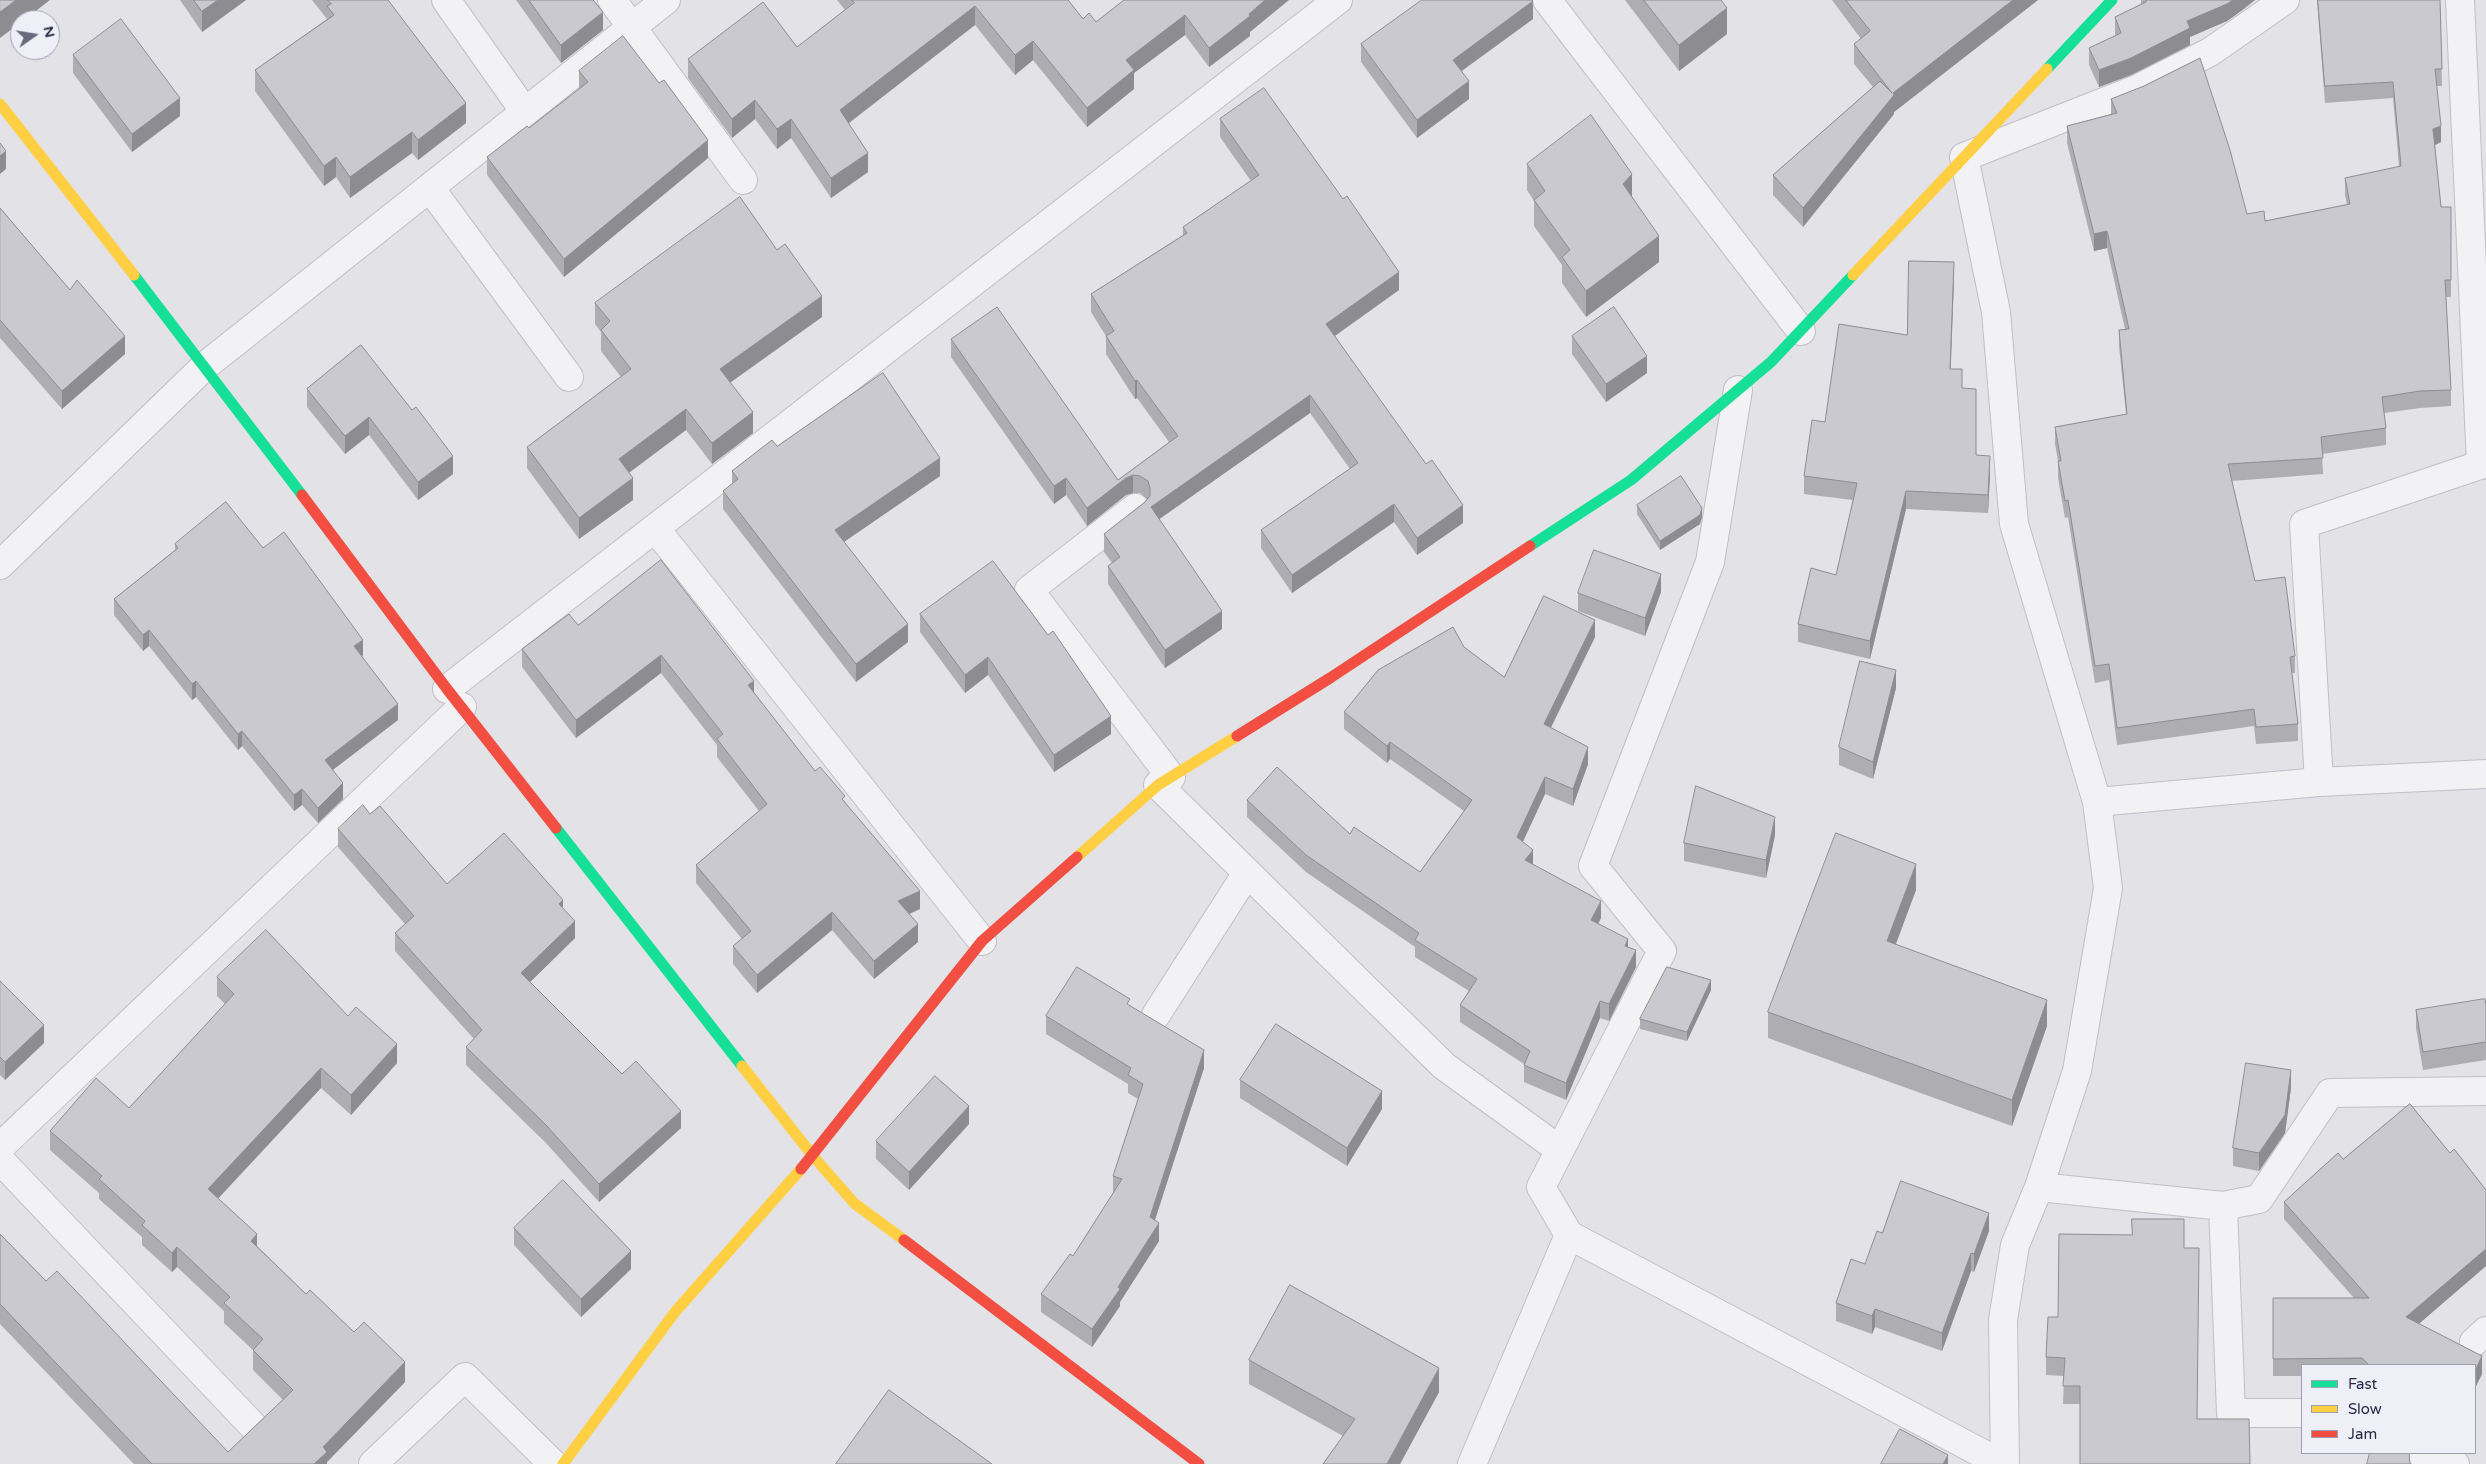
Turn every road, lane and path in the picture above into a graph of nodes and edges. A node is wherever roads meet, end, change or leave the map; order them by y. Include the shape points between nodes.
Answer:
1 (446, 0) edge
2 (612, 0) edge
3 (666, 0) edge
4 (1338, 0) edge
5 (1547, 0) edge
6 (2112, 0) edge
7 (2285, 0) edge
8 (2460, 0) edge
9 (632, 27) junction
10 (0, 104) edge
11 (525, 112) junction
12 (1964, 157) junction
13 (743, 180) dead end
14 (430, 188) junction
15 (1801, 331) junction
16 (205, 366) junction
17 (569, 377) dead end
18 (1738, 390) junction
19 (2483, 464) edge
20 (1135, 508) edge
21 (655, 528) junction
22 (0, 565) edge
23 (454, 698) junction
24 (2486, 774) edge
25 (1164, 781) junction
26 (2319, 782) junction
27 (2097, 802) junction
28 (1247, 873) junction
29 (982, 941) junction
30 (1156, 1015) dead end
31 (2484, 1095) edge
32 (0, 1147) edge
33 (1560, 1150) junction
34 (813, 1156) junction
35 (0, 1160) edge
36 (2039, 1187) junction
37 (2223, 1206) junction
38 (1569, 1235) junction
39 (2301, 1413) edge
40 (254, 1427) edge
41 (2425, 1454) edge
42 (373, 1464) edge
43 (553, 1464) edge
44 (563, 1464) edge
45 (1199, 1464) edge
46 (1472, 1464) edge
47 (2003, 1464) edge
48 (2454, 1464) edge

1 - 11 street
2 - 9 street
3 - 9 street
4 - 21 street
5 - 15 street
6 - 12 street
7 - 12 street via 2210,52 2138,89
8 - 19 street
9 - 11 street
9 - 13 street
10 - 16 street
11 - 14 street
12 - 15 street
12 - 27 street via 1996,312 2014,524
14 - 16 street
14 - 17 street
15 - 18 street
16 - 22 street
16 - 23 street
18 - 25 street via 1631,480 1330,678
18 - 33 street via 1710,562 1593,866 1662,951
19 - 26 street via 2304,524
20 - 25 street via 1029,590
21 - 23 street
21 - 29 street
23 - 32 street
23 - 34 street
24 - 26 street
25 - 28 street
25 - 29 street
26 - 27 street
27 - 36 street via 2108,888 2077,1071
28 - 30 street
28 - 33 street via 1444,1066
29 - 34 street
31 - 37 street via 2330,1093 2259,1199
33 - 38 street via 1541,1187
34 - 44 street via 675,1312
34 - 45 street via 854,1203
35 - 40 street
36 - 37 street
36 - 47 street via 2016,1244 2003,1320
37 - 39 street via 2231,1412
38 - 46 street
38 - 47 street
41 - 48 street
42 - 43 street via 465,1377

